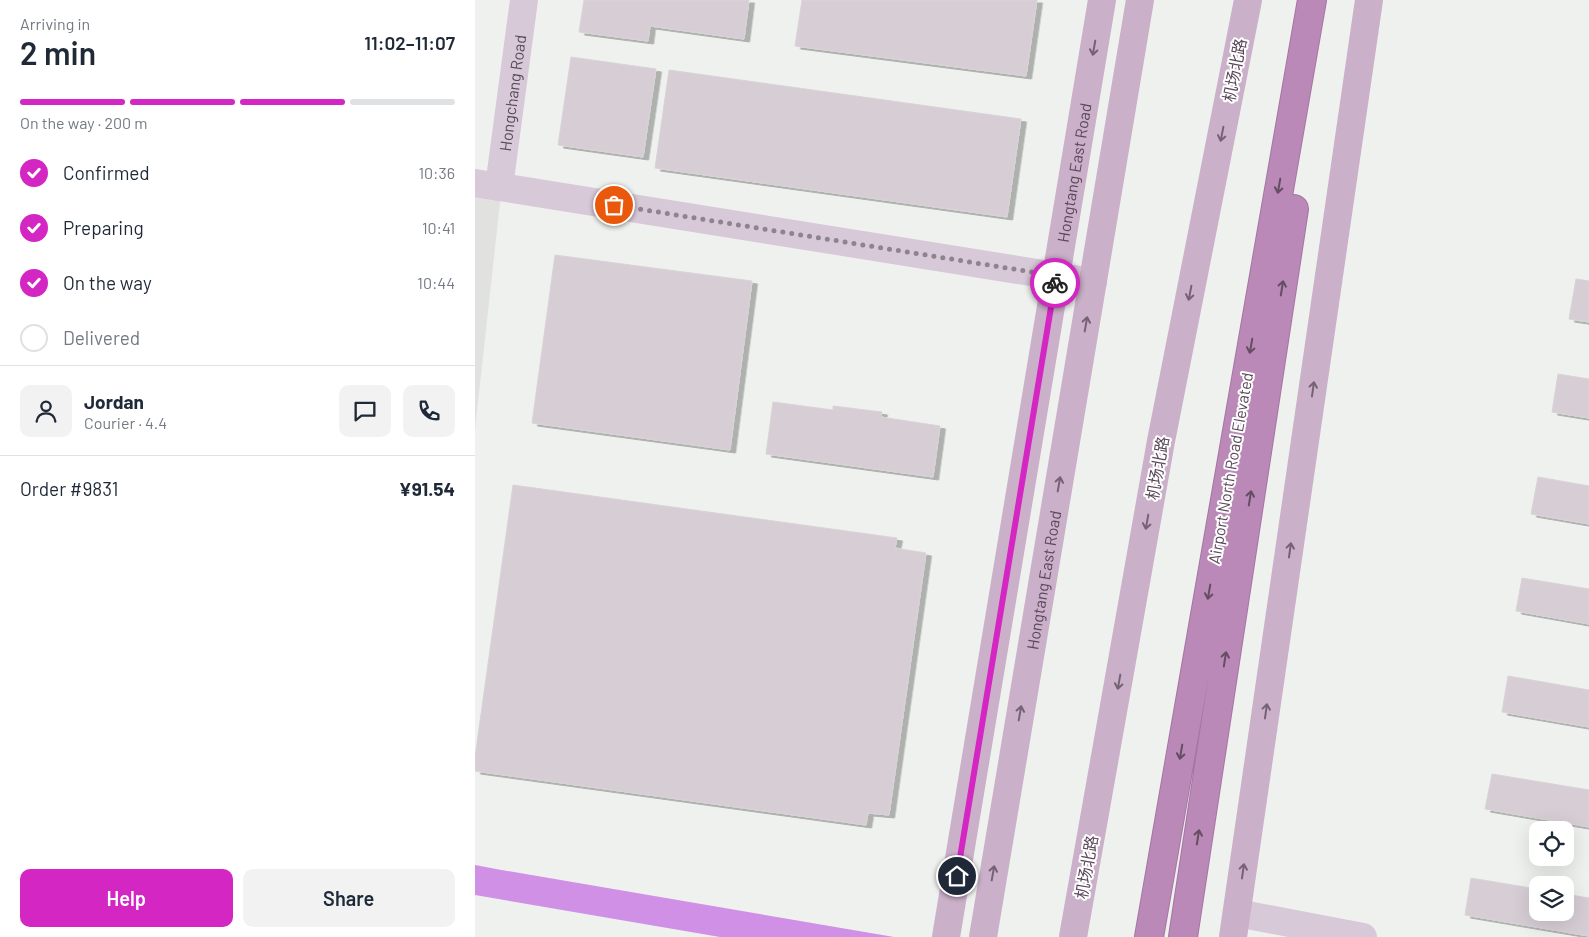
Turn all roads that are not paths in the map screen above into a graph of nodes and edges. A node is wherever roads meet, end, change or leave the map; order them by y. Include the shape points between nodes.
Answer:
1 (525, 0) edge
2 (1102, 0) edge
3 (1140, 0) edge
4 (1248, 0) edge
5 (1369, 0) edge
6 (1315, 1) edge
7 (487, 185) edge
8 (1057, 276) junction
9 (1093, 282) junction
10 (1235, 925) edge
11 (948, 926) edge
12 (984, 929) edge
13 (1073, 937) edge
14 (1149, 937) edge
15 (1183, 937) edge
16 (1363, 937) edge

1 - 7 street, Hongchang Road
2 -> 8 main road, Hongtang East Road
3 - 9 main road, Hongtang East Road
4 -> 13 main road, 机场北路 via 1161,442
10 -> 5 main road
6 -> 14 highway, Airport North Road Elevated
15 -> 6 highway, Airport North Road Elevated
7 - 8 street
8 - 9 street
8 - 11 main road, Hongtang East Road
12 -> 9 main road, Hongtang East Road
10 - 16 street

